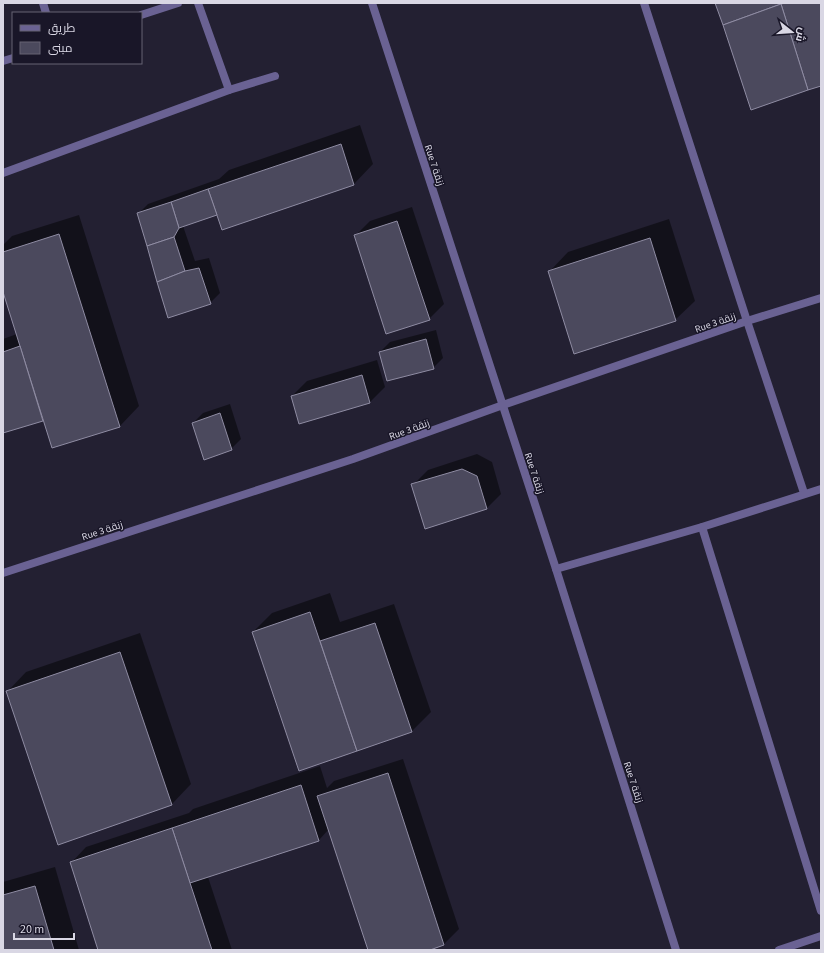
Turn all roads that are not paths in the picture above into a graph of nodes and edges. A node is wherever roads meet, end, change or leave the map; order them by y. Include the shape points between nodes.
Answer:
1 (178, 3) edge
2 (198, 3) edge
3 (372, 3) edge
4 (644, 3) edge
5 (142, 15) edge
6 (275, 76) dead end
7 (230, 90) junction
8 (3, 173) edge
9 (821, 298) edge
10 (747, 321) junction
11 (503, 406) junction
12 (821, 488) edge
13 (804, 493) junction
14 (702, 527) junction
15 (556, 569) junction
16 (3, 573) edge
17 (821, 912) edge
18 (821, 936) edge
19 (676, 950) edge
20 (779, 950) edge

1 - 5 street
2 - 7 street
3 - 11 street, Rue 7 زنقة
4 - 10 street
6 - 7 street
7 - 8 street
9 - 10 street, Rue 3 زنقة
10 - 11 street, Rue 3 زنقة
10 - 13 street
11 - 15 street, Rue 7 زنقة
11 - 16 street, Rue 3 زنقة via 354,459
12 - 13 street
13 - 14 street
14 - 15 street
14 - 17 street
15 - 19 street, Rue 7 زنقة
18 - 20 street

